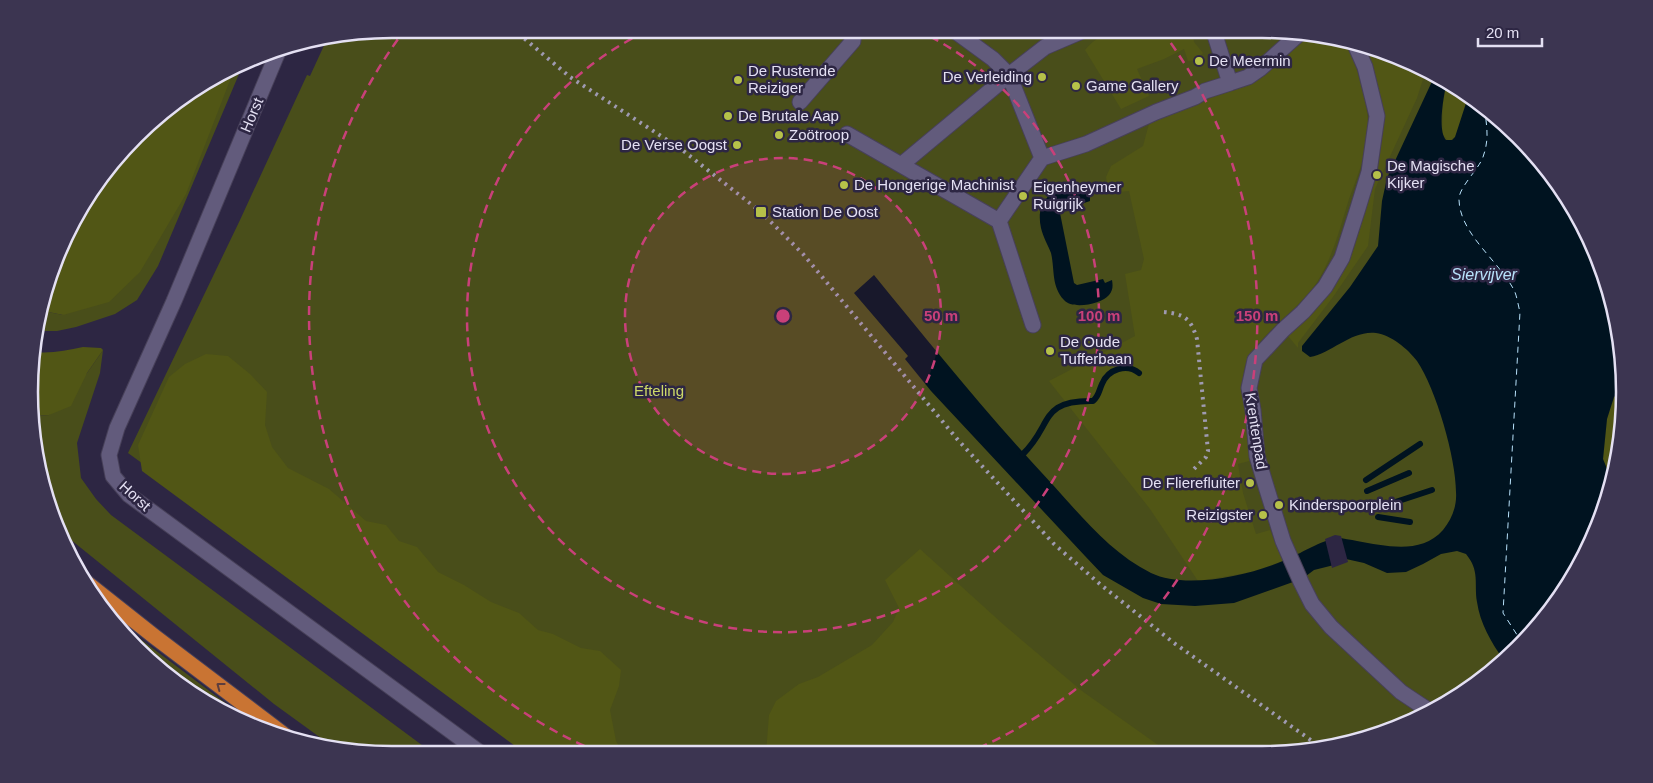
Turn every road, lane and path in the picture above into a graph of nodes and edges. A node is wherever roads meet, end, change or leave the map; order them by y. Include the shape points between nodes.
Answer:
1 (853, 38) edge
2 (964, 38) edge
3 (1066, 38) edge
4 (1217, 38) edge
5 (1292, 39) edge
6 (1359, 52) edge
7 (276, 57) edge
8 (1009, 75) junction
9 (1230, 83) junction
10 (800, 102) dead end
11 (847, 134) dead end
12 (1042, 158) junction
13 (901, 165) junction
14 (999, 221) junction
15 (1032, 325) dead end
16 (102, 595) edge
17 (1423, 706) edge
18 (270, 724) edge
19 (471, 746) edge

1 - 10 street
2 - 8 street
3 - 8 street via 1045,47
4 - 9 street
5 - 9 street via 1261,68
6 - 17 street, Krentenpad via 1366,67 1377,116 1369,172 1342,258 1325,287 1254,360 1249,388 1257,456 1283,541 1312,604 1331,627 1401,692
7 - 19 street, Horst via 117,428 109,455 113,476 129,494
8 - 12 street
8 - 13 street
9 - 12 street via 1086,144
11 - 13 street
12 - 14 street
13 - 14 street
14 - 15 street
18 -> 16 highway

